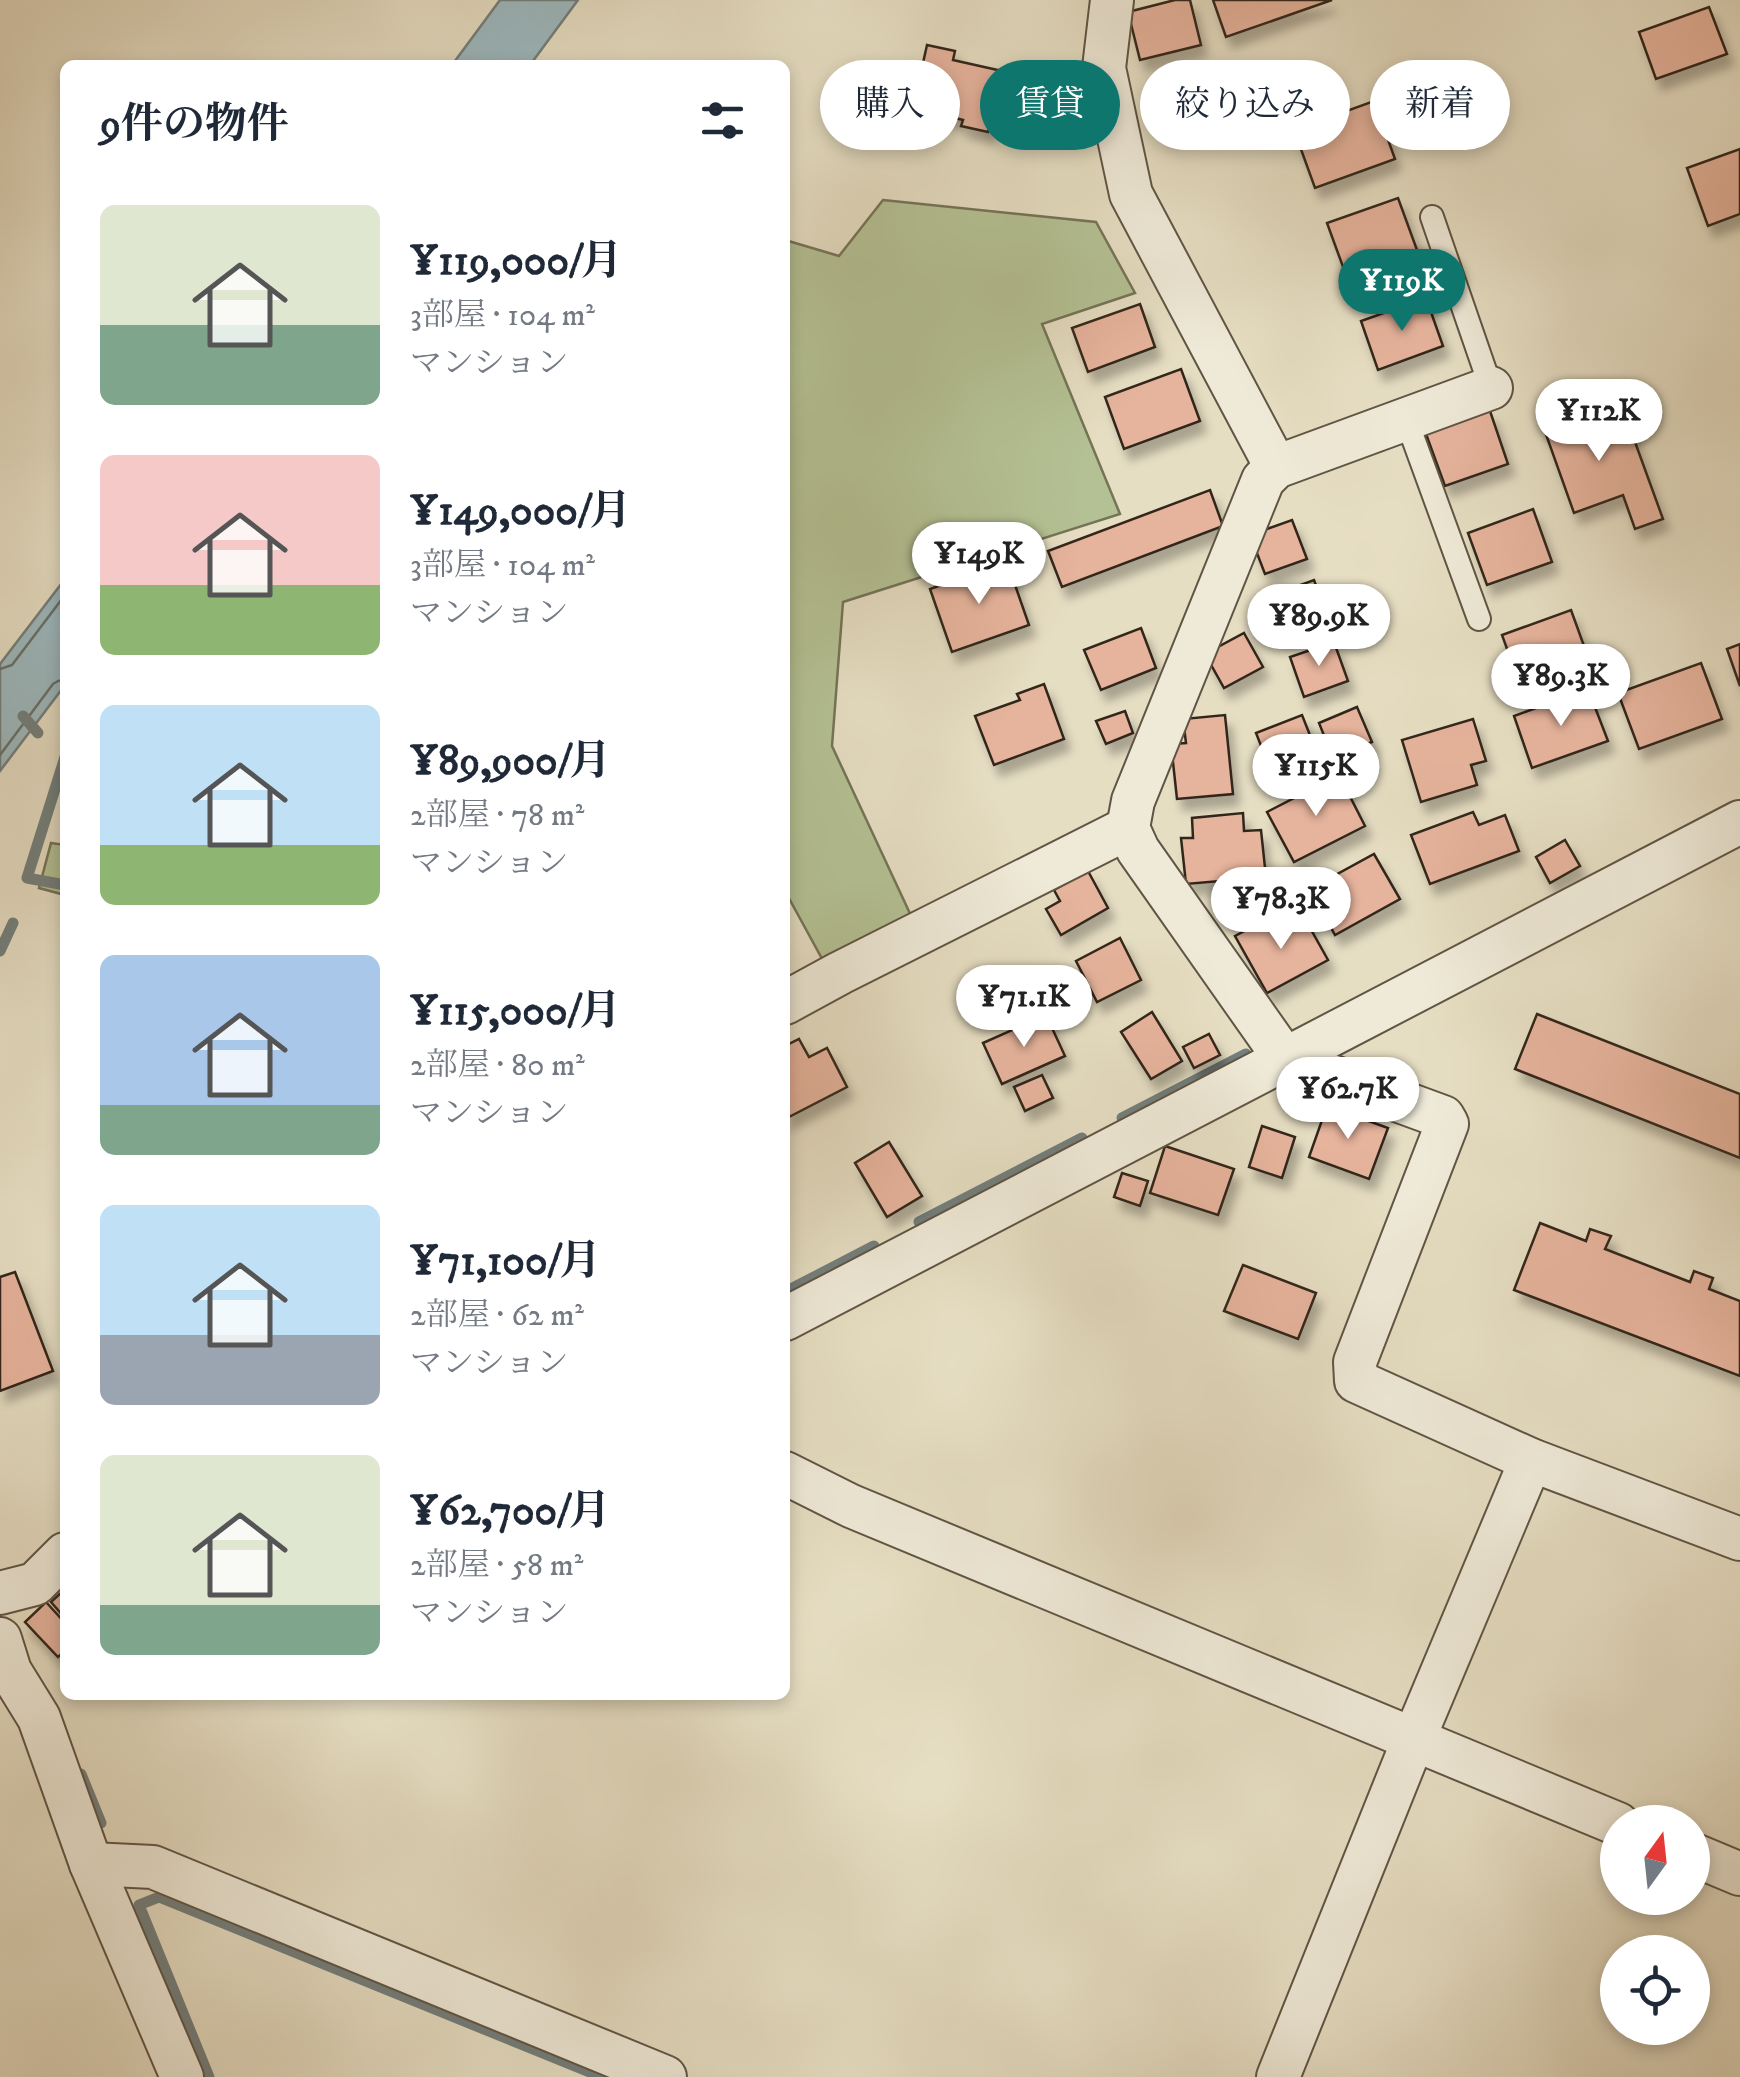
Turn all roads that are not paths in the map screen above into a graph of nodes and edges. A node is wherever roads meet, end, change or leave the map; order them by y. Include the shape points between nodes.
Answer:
1 (1112, 0) edge
2 (1432, 217) dead end
3 (1491, 388) joint
4 (1406, 419) junction
5 (1276, 467) junction
6 (1478, 619) dead end
7 (1740, 822) edge
8 (1128, 828) junction
9 (790, 1000) edge
10 (1286, 1060) junction
11 (790, 1316) edge
12 (1531, 1460) junction
13 (790, 1476) edge
14 (1740, 1539) edge
15 (60, 1559) edge
16 (0, 1593) edge
17 (0, 1639) edge
18 (52, 1706) edge
19 (1413, 1740) junction
20 (1600, 1817) edge
21 (1710, 1862) edge
22 (91, 1864) junction
23 (1740, 1874) edge
24 (182, 2077) edge
25 (665, 2077) edge
26 (1278, 2077) edge

1 - 5 street via 1104,68 1131,194
2 - 3 lane
3 - 4 street
4 - 5 street
4 - 6 lane
5 - 8 street via 1263,480 1189,660
7 - 10 street
8 - 9 street
8 - 10 street
10 - 11 street
10 - 12 street via 1444,1117 1447,1124 1356,1362 1356,1380
12 - 14 street
12 - 19 street
13 - 19 street
15 - 16 street via 34,1584
17 - 18 street via 10,1671
18 - 22 street
19 - 20 street
19 - 26 street
21 - 23 street
22 - 24 street
22 - 25 street via 152,1867

